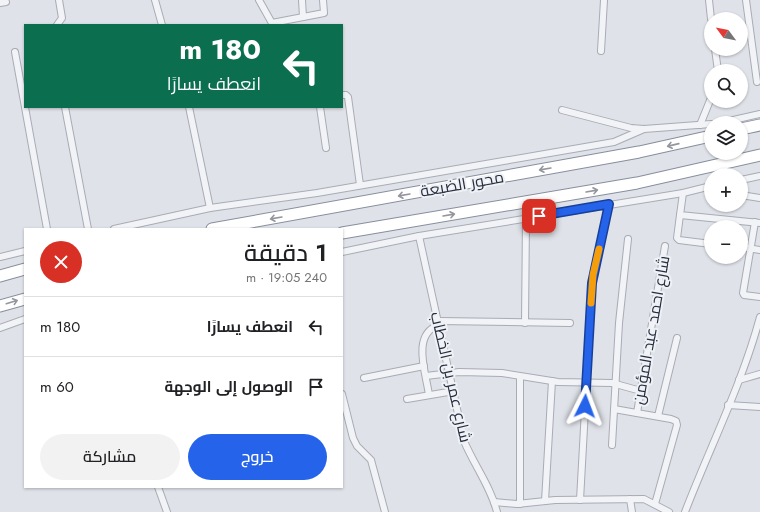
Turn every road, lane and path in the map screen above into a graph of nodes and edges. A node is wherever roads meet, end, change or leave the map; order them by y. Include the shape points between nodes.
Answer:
1 (59, 0) edge
2 (155, 0) edge
3 (259, 0) edge
4 (302, 0) edge
5 (323, 0) edge
6 (604, 0) edge
7 (709, 0) edge
8 (746, 0) edge
9 (710, 12) edge
10 (303, 17) junction
11 (58, 24) edge
12 (162, 24) edge
13 (273, 24) edge
14 (601, 51) dead end
15 (15, 52) dead end
16 (757, 82) dead end
17 (343, 95) edge
18 (24, 102) edge
19 (25, 108) edge
20 (65, 108) edge
21 (189, 108) edge
22 (320, 108) edge
23 (707, 108) edge
24 (562, 110) dead end
25 (760, 114) edge
26 (748, 117) edge
27 (700, 125) junction
28 (704, 125) edge
29 (760, 125) edge
30 (748, 128) edge
31 (644, 129) junction
32 (704, 138) edge
33 (326, 148) dead end
34 (760, 155) edge
35 (760, 176) edge
36 (748, 179) edge
37 (360, 185) junction
38 (704, 188) edge
39 (683, 193) junction
40 (748, 196) edge
41 (760, 198) edge
42 (609, 204) junction
43 (210, 208) junction
44 (680, 215) junction
45 (526, 218) junction
46 (758, 222) edge
47 (47, 228) edge
48 (88, 228) edge
49 (119, 228) edge
50 (218, 228) edge
51 (343, 233) edge
52 (419, 236) junction
53 (628, 239) dead end
54 (704, 243) edge
55 (665, 246) dead end
56 (748, 248) edge
57 (751, 248) junction
58 (760, 250) edge
59 (24, 251) edge
60 (343, 252) edge
61 (0, 256) edge
62 (24, 269) edge
63 (0, 276) edge
64 (760, 297) edge
65 (24, 299) edge
66 (0, 306) edge
67 (760, 317) edge
68 (24, 319) edge
69 (525, 322) junction
70 (438, 323) junction
71 (570, 323) dead end
72 (0, 328) edge
73 (757, 336) edge
74 (677, 338) dead end
75 (424, 366) junction
76 (450, 373) junction
77 (760, 374) edge
78 (426, 376) junction
79 (520, 377) junction
80 (364, 378) dead end
81 (739, 380) junction
82 (552, 381) junction
83 (586, 382) junction
84 (616, 384) junction
85 (454, 391) junction
86 (641, 391) junction
87 (429, 395) junction
88 (343, 398) edge
89 (407, 399) dead end
90 (728, 405) junction
91 (760, 407) edge
92 (614, 409) junction
93 (637, 413) junction
94 (658, 416) junction
95 (612, 445) dead end
96 (158, 488) edge
97 (630, 499) junction
98 (580, 500) junction
99 (545, 501) junction
100 (494, 502) junction
101 (520, 504) junction
102 (655, 504) junction
103 (167, 512) edge
104 (385, 512) edge
105 (497, 512) edge
106 (632, 512) edge
107 (669, 512) edge
108 (685, 512) edge

1 - 11 street via 62,18
2 - 12 street
3 - 13 street
4 - 10 street
5 - 10 street via 324,13
6 - 14 street
7 - 9 street
8 - 16 street
10 - 13 street
15 - 18 street
17 - 37 street via 348,97
19 - 47 street
20 - 48 street
21 - 43 street
22 - 33 street
23 - 27 street
24 - 31 street
25 - 26 street
27 - 28 street
27 - 31 street
29 - 30 highway
31 - 37 street via 614,142
32 -> 50 highway, محور الضبعة via 631,154
51 -> 34 highway, محور الضبعة via 637,183
35 - 36 street
37 - 43 street
38 - 39 street
39 - 42 street
39 - 44 street
40 - 41 street
42 - 45 street
42 - 83 street via 592,283
43 - 49 street
44 - 46 street
44 - 54 street via 677,238
45 - 52 street
45 - 69 street
46 - 57 street
52 - 60 street
52 - 70 street, شارع عمر بن الخطاب
53 - 84 street via 619,323
55 - 86 street, شارع احمد عبد المؤمن
56 - 57 street
57 - 58 street
57 - 64 street via 743,293
59 - 61 street
62 - 63 highway
66 -> 65 highway
67 - 73 street
68 - 72 street
69 - 70 street
69 - 71 street
70 - 75 street via 424,336
70 - 76 street, شارع عمر بن الخطاب
73 - 81 street
74 - 94 street
75 - 78 street
75 - 80 street
76 - 78 street
76 - 79 street via 502,373
76 - 85 street, شارع عمر بن الخطاب
77 - 81 street
78 - 87 street
79 - 82 street
79 - 101 street
81 - 90 street
82 - 83 street
82 - 99 street
83 - 84 street
83 - 98 street
84 - 86 street
84 - 92 street
85 - 87 street
85 - 100 street, شارع عمر بن الخطاب via 464,441
86 - 93 street, شارع احمد عبد المؤمن
87 - 89 street
88 - 104 street via 353,438 371,460
90 - 91 street
90 - 108 street
92 - 93 street
92 - 95 street
93 - 94 street
94 - 102 street via 674,420 677,425
96 - 103 street
97 - 98 street
97 - 102 street via 644,499
97 - 106 street
98 - 99 street
99 - 101 street
100 - 101 street
100 - 105 street, شارع عمر بن الخطاب
102 - 107 street

